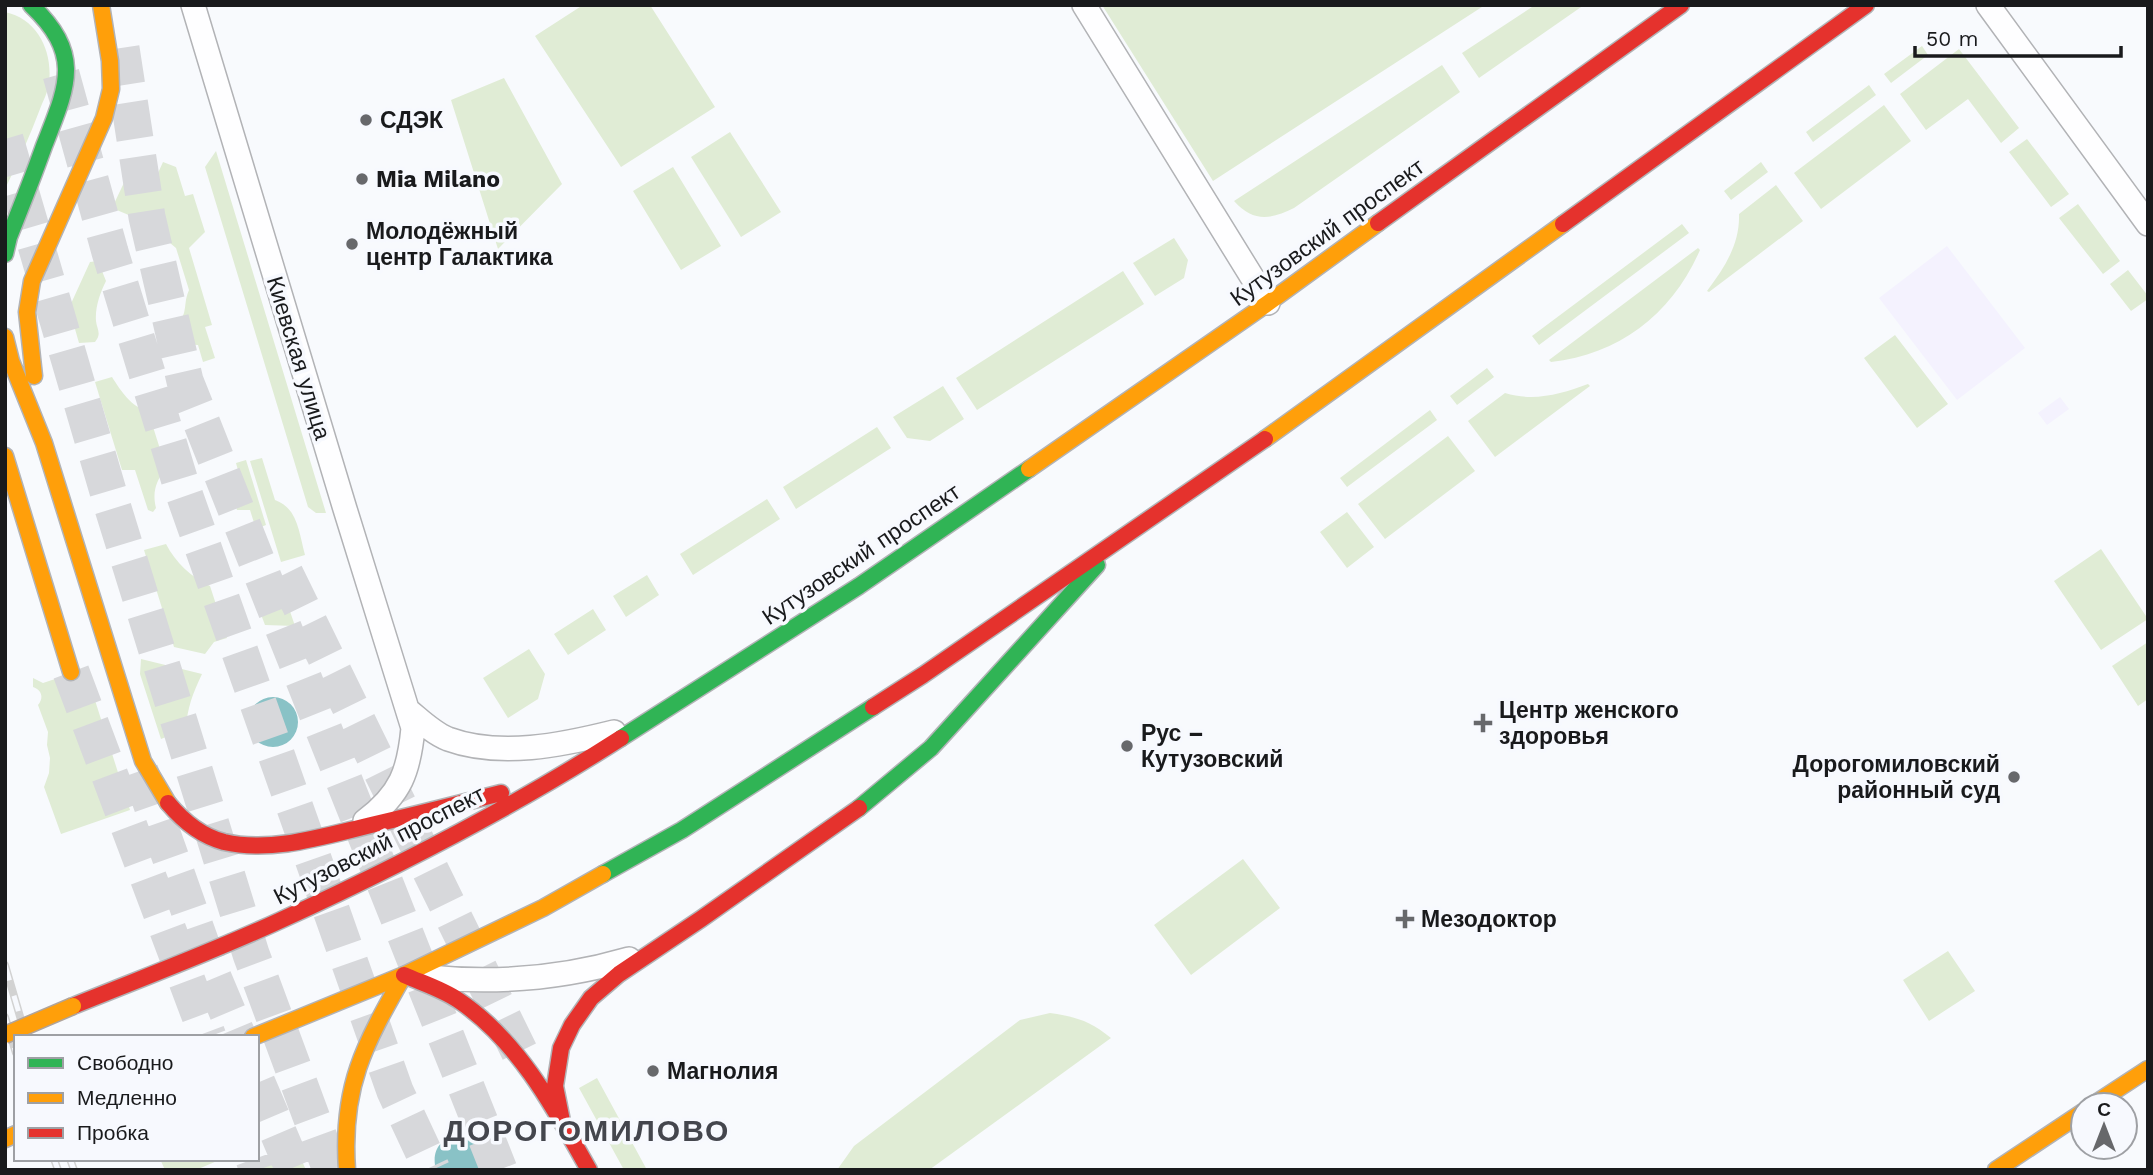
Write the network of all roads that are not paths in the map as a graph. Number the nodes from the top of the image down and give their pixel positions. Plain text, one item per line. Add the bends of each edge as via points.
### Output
1 (31, 5) edge
2 (101, 5) edge
3 (193, 5) edge
4 (1084, 5) edge
5 (1681, 5) edge
6 (1866, 5) edge
7 (1988, 5) edge
8 (2148, 224) edge
9 (5, 254) edge
10 (1268, 303) junction
11 (5, 337) edge
12 (44, 443) junction
13 (5, 456) edge
14 (1119, 541) junction
15 (71, 672) tunnel mouth
16 (409, 711) junction
17 (642, 725) junction
18 (557, 779) junction
19 (356, 828) junction
20 (652, 953) junction
21 (404, 975) junction
22 (5, 1035) edge
23 (258, 1035) edge
24 (2148, 1069) edge
25 (2114, 1091) edge
26 (562, 1121) junction
27 (2069, 1121) edge
28 (347, 1170) edge
29 (589, 1170) edge
30 (1996, 1170) edge

1 - 9 main road via 59,35 68,75
2 - 12 main road via 111,89 104,118 32,281 27,312
3 - 16 street, Киевская улица
4 - 10 street
5 - 10 main road, Кутузовский проспект
6 - 14 main road
7 - 8 street
10 - 17 main road, Кутузовский проспект via 859,586
11 - 12 main road
12 - 19 main road via 143,761 162,796 181,819 204,835 232,844 267,845
13 - 15 main road
14 - 20 main road via 931,748 875,796
14 - 21 main road via 923,675 682,830 543,908
16 - 17 street via 446,738 474,746 523,748
16 - 19 street, Киевская улица via 413,728 410,758 398,787 382,809
17 - 18 main road, Кутузовский проспект
18 - 19 main road
18 - 22 main road, Кутузовский проспект, bridge via 381,873 277,922
20 - 21 street via 538,978 469,981
20 - 26 main road via 591,998 572,1025 556,1072
21 - 23 main road
21 - 26 main road via 456,999 486,1021 506,1041
21 - 28 main road via 356,1071 346,1107
24 - 25 main road
26 - 29 main road
27 - 30 main road

